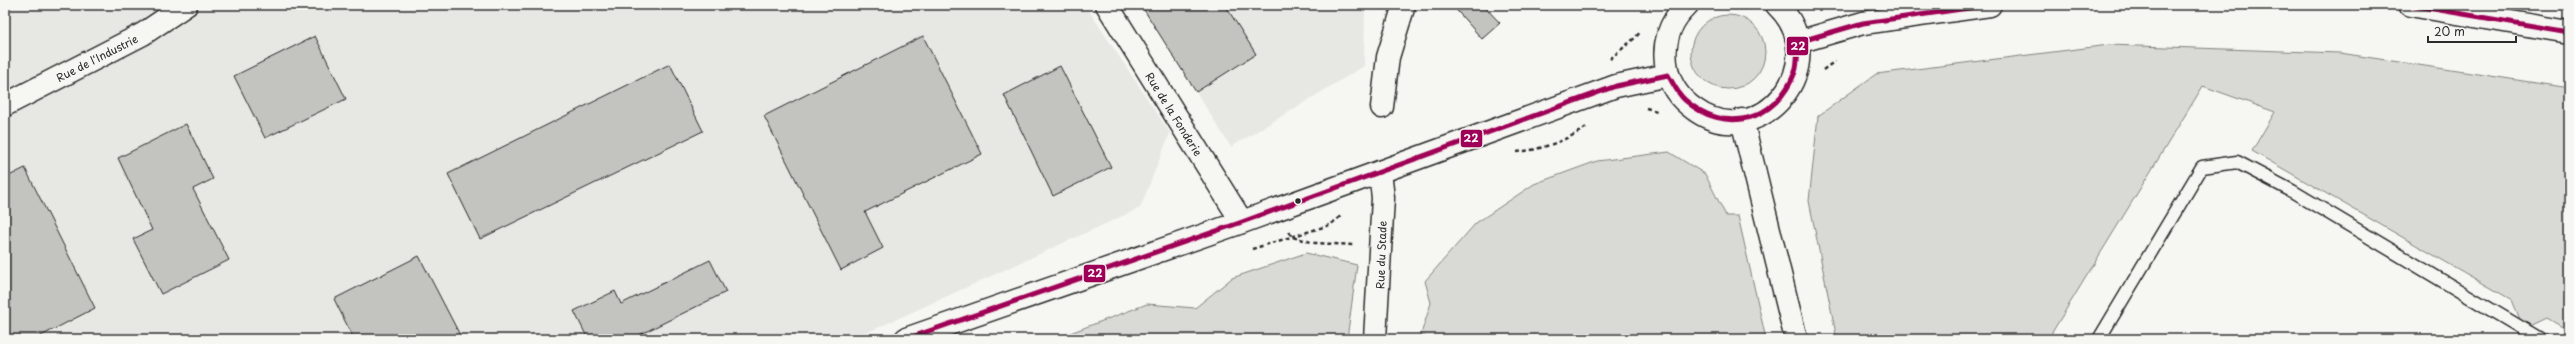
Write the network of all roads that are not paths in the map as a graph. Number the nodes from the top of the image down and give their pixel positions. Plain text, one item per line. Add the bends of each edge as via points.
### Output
1 (186, 5) edge
2 (1107, 5) edge
3 (1404, 5) edge
4 (1686, 5) edge
5 (1777, 5) edge
6 (1990, 5) edge
7 (2410, 5) edge
8 (2569, 32) edge
9 (1798, 42) junction
10 (1668, 75) junction
11 (5, 105) edge
12 (1382, 107) dead end
13 (1742, 120) junction
14 (1389, 169) junction
15 (1242, 222) junction
16 (906, 339) edge
17 (1375, 339) edge
18 (1796, 339) edge
19 (2099, 339) edge
20 (2540, 339) edge

1 - 11 street, Rue de l'Industrie via 143,34
2 - 15 street, Rue de la Fonderie
3 - 12 street via 1388,57
4 - 10 street via 1674,20 1668,36 1665,54
5 - 9 street via 1790,20
6 - 9 street via 1863,23
7 - 8 street
9 - 13 street via 1798,66 1784,97 1761,115
10 - 13 street via 1678,93 1698,112 1718,120
10 - 14 street via 1616,86
13 - 18 street
14 - 15 street
14 - 17 street, Rue du Stade via 1383,198
15 - 16 street
19 - 20 lane via 2202,167 2237,162 2292,191

